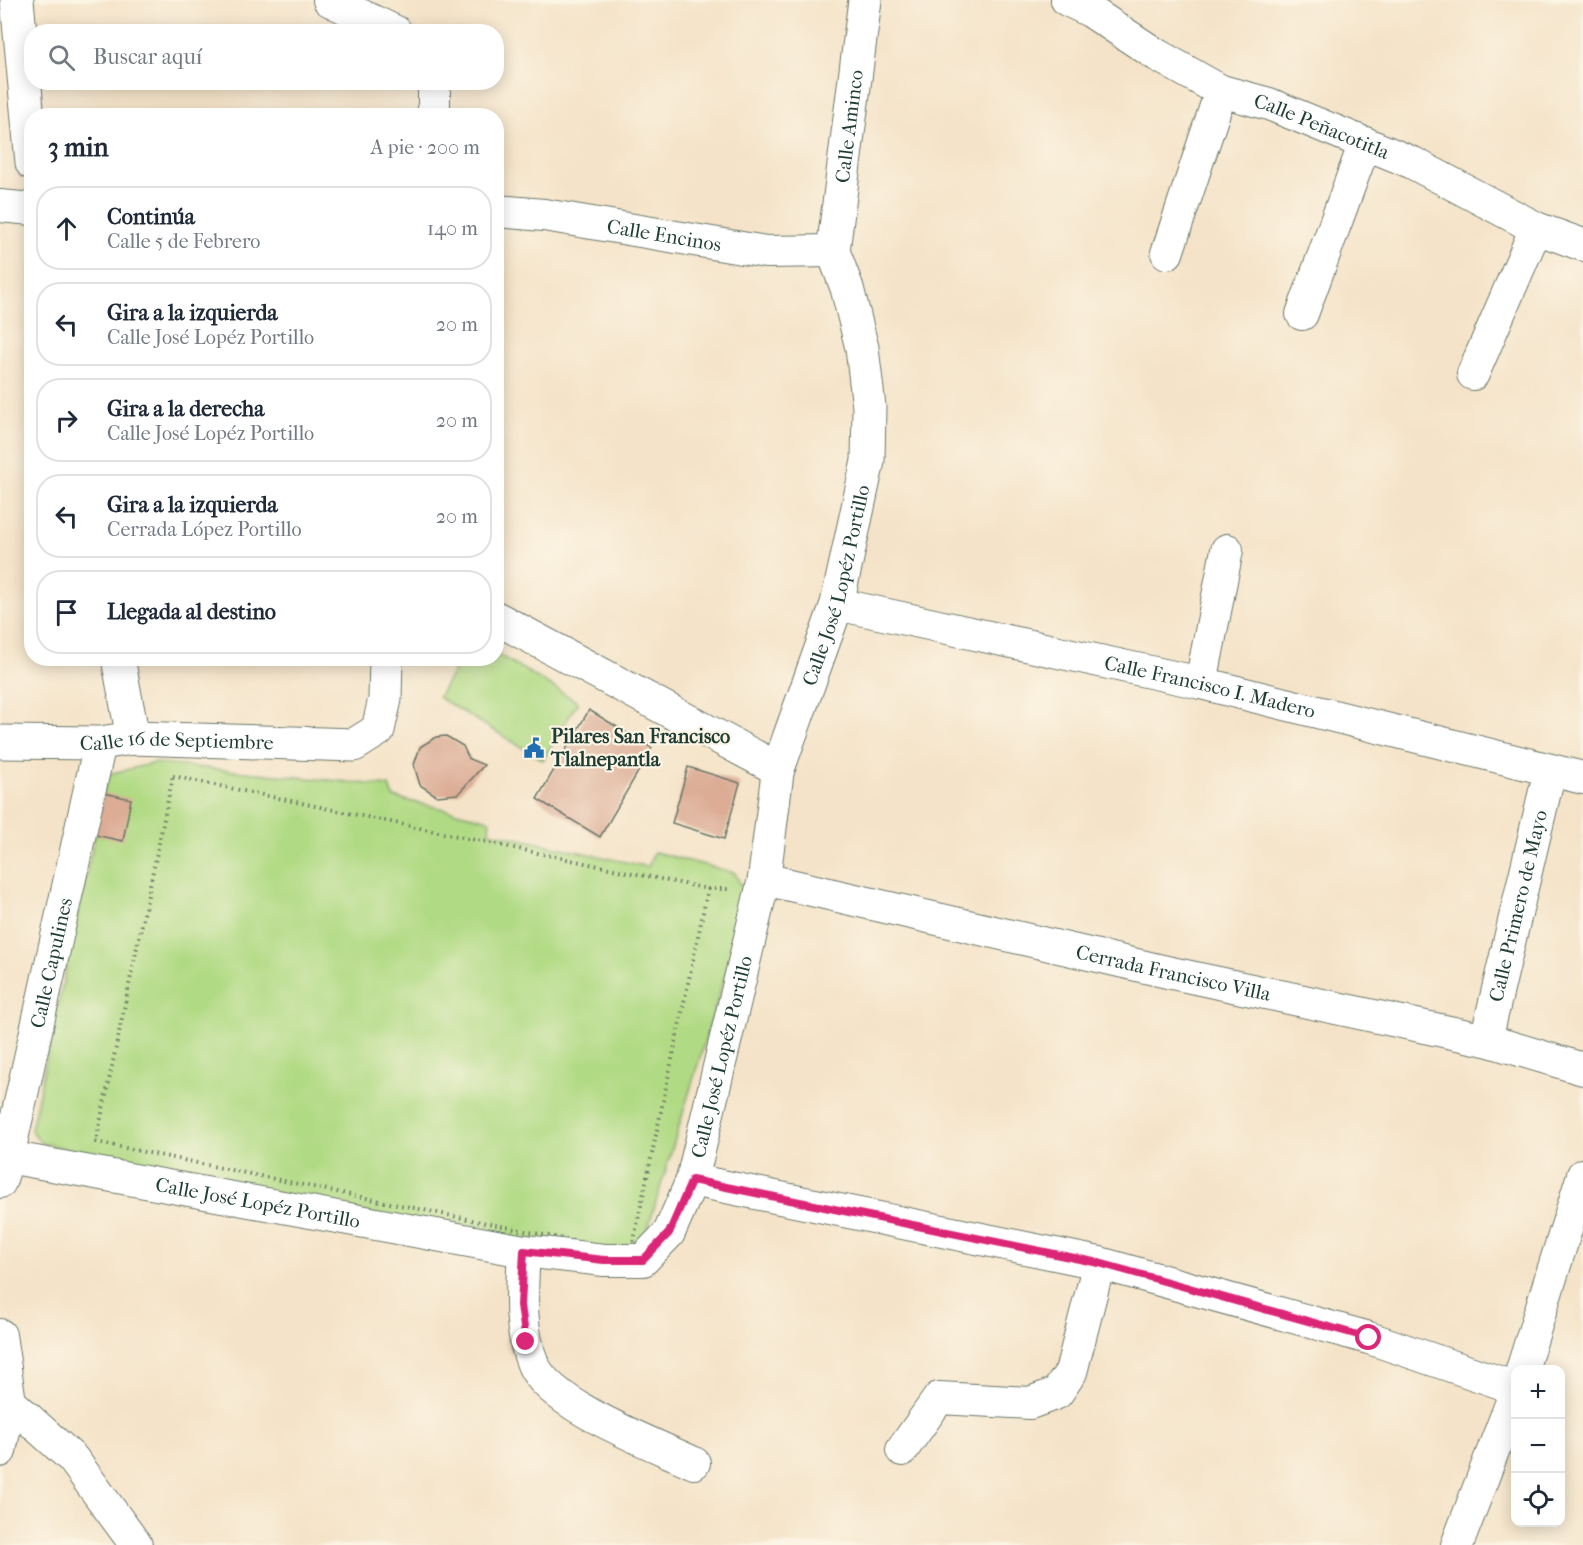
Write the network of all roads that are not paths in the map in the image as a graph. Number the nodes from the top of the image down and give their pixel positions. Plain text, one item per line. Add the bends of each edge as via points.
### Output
1 (17, 0) edge
2 (329, 0) edge
3 (865, 0) edge
4 (1067, 0) edge
5 (379, 24) edge
6 (24, 76) edge
7 (25, 90) edge
8 (434, 90) edge
9 (1221, 91) junction
10 (27, 108) edge
11 (434, 108) edge
12 (1365, 143) junction
13 (0, 206) edge
14 (24, 208) edge
15 (504, 212) edge
16 (1536, 228) junction
17 (1583, 245) edge
18 (833, 251) junction
19 (1167, 253) dead end
20 (1302, 314) dead end
21 (1473, 374) dead end
22 (1227, 550) dead end
23 (837, 603) junction
24 (504, 622) edge
25 (120, 666) edge
26 (386, 666) edge
27 (1201, 683) junction
28 (133, 738) junction
29 (0, 742) edge
30 (100, 742) junction
31 (778, 769) junction
32 (1550, 770) junction
33 (1583, 778) edge
34 (764, 879) junction
35 (1486, 1040) junction
36 (1583, 1070) edge
37 (4, 1169) edge
38 (1583, 1175) edge
39 (692, 1180) junction
40 (524, 1251) junction
41 (1099, 1263) junction
42 (0, 1335) edge
43 (1524, 1365) edge
44 (1511, 1389) edge
45 (1511, 1401) edge
46 (10, 1402) junction
47 (902, 1450) dead end
48 (0, 1451) edge
49 (694, 1463) dead end
50 (136, 1545) edge
51 (1456, 1545) edge

1 - 6 street
2 - 5 street
3 - 18 street, Calle Aminco
4 - 9 street, Calle Peñacotitla
7 - 10 street
8 - 11 street
9 - 12 street, Calle Peñacotitla via 1269,104
9 - 19 street
12 - 16 street, Calle Peñacotitla via 1413,163
12 - 20 street
13 - 14 street
15 - 18 street, Calle Encinos via 766,252
16 - 17 street, Calle Peñacotitla
16 - 21 street
18 - 23 street, Calle José Lopéz Portillo via 862,348 869,407 868,461
22 - 27 street
23 - 27 street, Calle Francisco I. Madero
23 - 31 street, Calle José Lopéz Portillo
24 - 31 street
25 - 28 street
26 - 28 street, Calle 16 de Septiembre via 386,699 378,729 354,745
27 - 32 street, Calle Francisco I. Madero
28 - 30 street, Calle 16 de Septiembre
29 - 30 street, Calle 16 de Septiembre
30 - 37 street, Calle Capulines
31 - 34 street, Calle José Lopéz Portillo
32 - 33 street, Calle Francisco I. Madero
32 - 35 street, Calle Primero de Mayo
34 - 35 street, Cerrada Francisco Villa via 1167,972
34 - 39 street, Calle José Lopéz Portillo
35 - 36 street, Cerrada Francisco Villa
37 - 40 street, Calle José Lopéz Portillo
38 - 43 street
39 - 40 street, Calle José Lopéz Portillo via 669,1233 643,1260
39 - 41 street
40 - 49 street via 521,1305 534,1366 579,1409
41 - 44 street via 1369,1338
41 - 47 street via 1071,1372 1057,1393 1030,1403 939,1398
42 - 46 street
45 - 51 street
46 - 48 street
46 - 50 street via 73,1459

